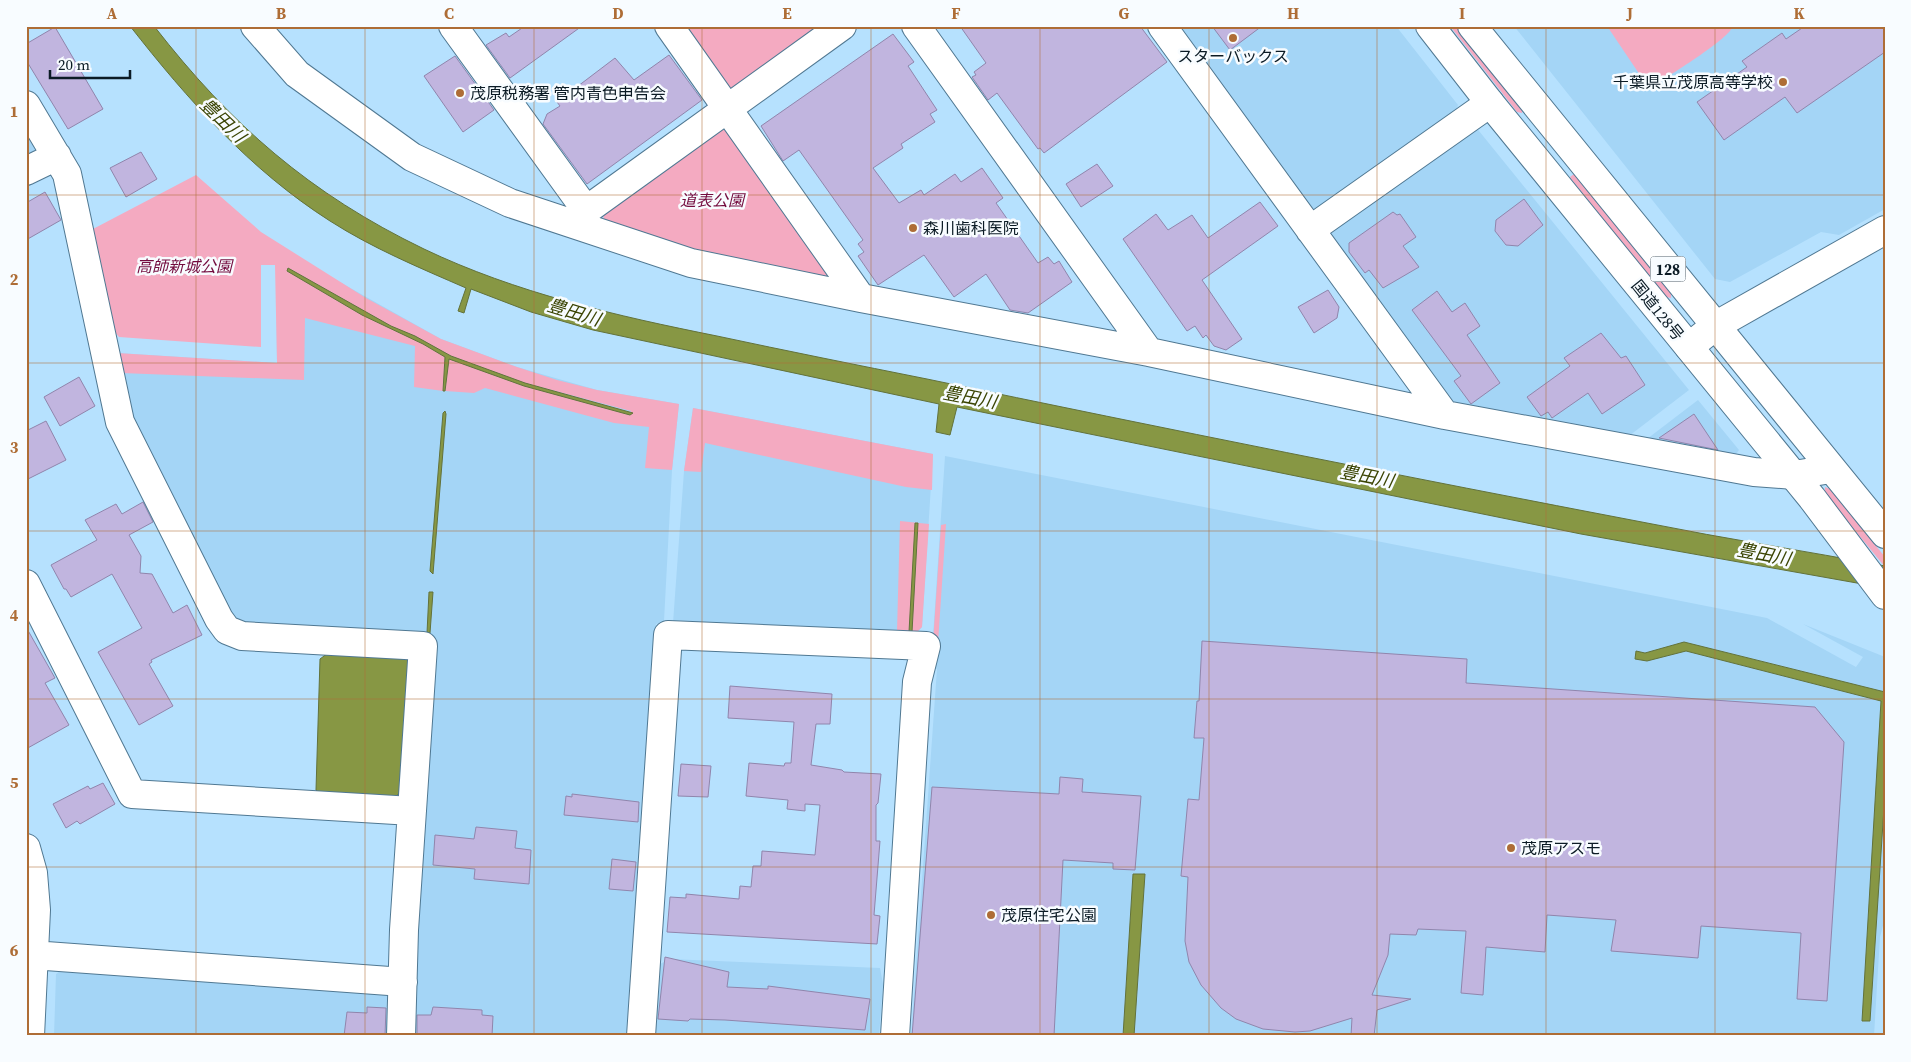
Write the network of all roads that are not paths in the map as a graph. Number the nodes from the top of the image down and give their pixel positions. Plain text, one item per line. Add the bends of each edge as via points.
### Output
1 (255, 26) edge
2 (453, 26) edge
3 (669, 26) edge
4 (842, 26) edge
5 (916, 26) edge
6 (1162, 26) edge
7 (1430, 26) edge
8 (1472, 26) edge
9 (1490, 104) junction
10 (26, 106) edge
11 (729, 108) junction
12 (57, 156) junction
13 (26, 171) edge
14 (578, 216) junction
15 (1310, 230) junction
16 (1885, 230) edge
17 (861, 298) junction
18 (1715, 326) junction
19 (1688, 347) junction
20 (1149, 352) junction
21 (1444, 414) junction
22 (1831, 469) junction
23 (1794, 475) junction
24 (1885, 534) edge
25 (26, 584) edge
26 (1885, 594) edge
27 (412, 811) junction
28 (26, 848) edge
29 (32, 955) junction
30 (403, 982) junction
31 (30, 1036) edge
32 (400, 1036) edge
33 (641, 1036) edge
34 (895, 1036) edge

1 - 14 main road via 297,74 412,157 510,203
2 - 14 main road
3 - 11 main road
4 - 11 main road
5 - 20 main road
6 - 15 main road
7 - 9 main road, 国道128号 / 128
8 - 18 main road, 128
9 - 15 main road
9 - 19 main road, 国道128号 / 128
10 - 12 main road
11 - 14 main road
11 - 17 main road
12 - 13 main road
12 - 27 main road via 67,174 120,422 227,630 242,636 423,646
14 - 17 main road via 691,262
15 - 21 main road
16 - 18 main road
17 - 20 main road
18 - 19 main road
18 - 22 main road, 128
19 - 23 main road, 国道128号 / 128
20 - 21 main road
21 - 23 main road via 1754,472
22 - 23 main road
22 - 24 main road, 128
23 - 26 main road, 国道128号 / 128
25 - 27 main road via 132,794
27 - 30 main road
28 - 29 main road via 33,873 36,910
29 - 30 main road
29 - 31 main road
30 - 32 main road
33 - 34 main road via 668,635 926,646 917,682

